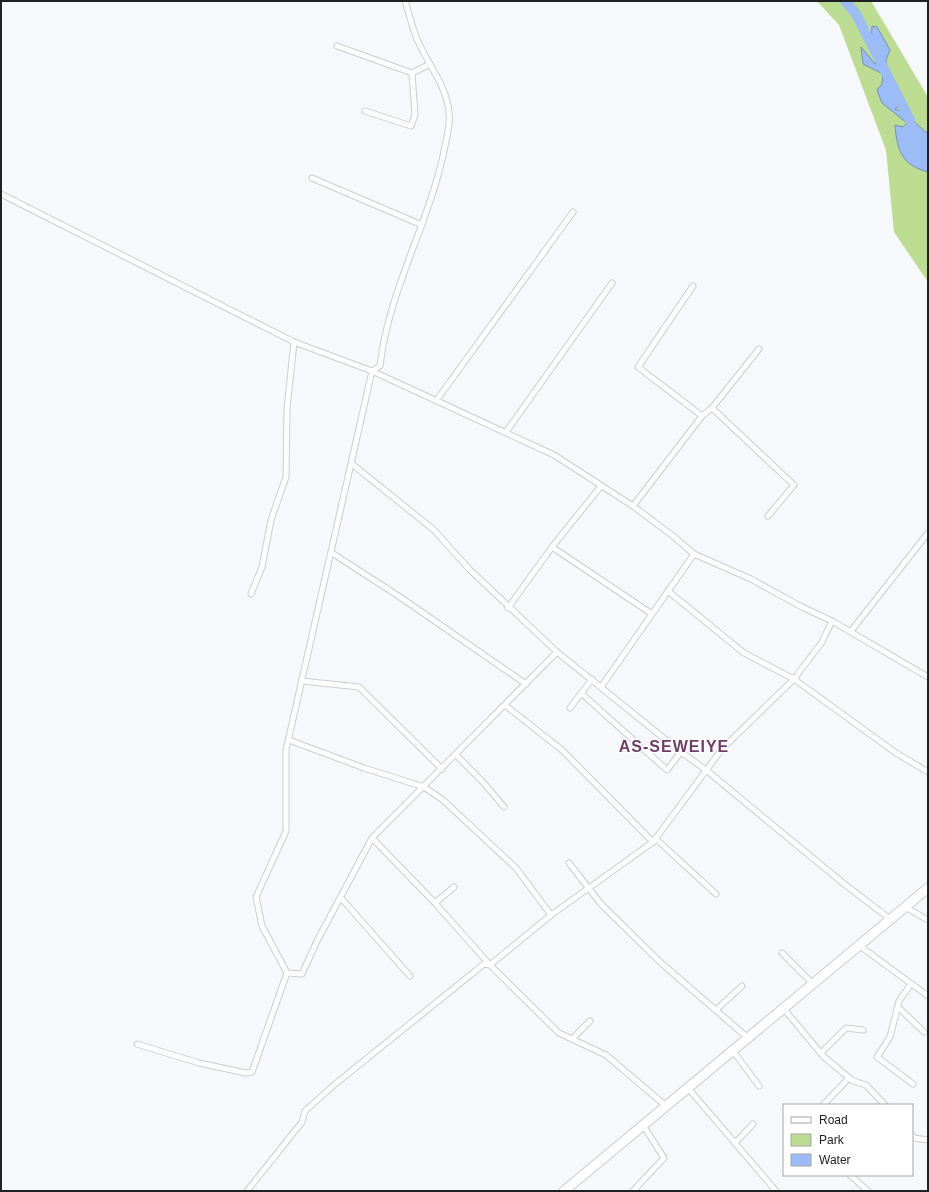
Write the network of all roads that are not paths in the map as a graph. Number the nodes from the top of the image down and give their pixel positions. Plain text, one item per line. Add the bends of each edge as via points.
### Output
1 (406, 1) edge
2 (337, 46) dead end
3 (430, 64) junction
4 (412, 73) junction
5 (365, 111) dead end
6 (312, 178) dead end
7 (1, 194) edge
8 (573, 212) dead end
9 (422, 225) junction
10 (612, 283) dead end
11 (693, 286) dead end
12 (294, 342) junction
13 (759, 348) dead end
14 (372, 371) junction
15 (436, 401) junction
16 (712, 408) junction
17 (702, 416) junction
18 (506, 432) junction
19 (352, 464) junction
20 (601, 486) junction
21 (633, 506) junction
22 (768, 516) dead end
23 (928, 533) edge
24 (552, 546) junction
25 (332, 553) junction
26 (694, 554) junction
27 (668, 591) junction
28 (251, 594) dead end
29 (508, 608) junction
30 (652, 614) junction
31 (832, 621) junction
32 (851, 631) junction
33 (557, 652) junction
34 (928, 676) edge
35 (592, 679) junction
36 (794, 679) junction
37 (302, 681) junction
38 (526, 684) junction
39 (601, 687) junction
40 (581, 693) junction
41 (504, 705) junction
42 (570, 708) dead end
43 (289, 740) junction
44 (681, 752) junction
45 (456, 754) junction
46 (442, 769) junction
47 (706, 770) junction
48 (928, 772) edge
49 (424, 786) junction
50 (504, 807) dead end
51 (372, 838) junction
52 (655, 840) junction
53 (569, 864) dead end
54 (454, 887) dead end
55 (589, 888) junction
56 (928, 888) edge
57 (716, 894) dead end
58 (341, 898) junction
59 (435, 903) junction
60 (905, 907) junction
61 (551, 915) junction
62 (890, 919) junction
63 (928, 920) edge
64 (860, 946) junction
65 (782, 953) dead end
66 (490, 966) junction
67 (287, 973) junction
68 (410, 976) dead end
69 (813, 984) junction
70 (911, 984) junction
71 (742, 986) dead end
72 (928, 996) edge
73 (898, 1007) junction
74 (784, 1009) junction
75 (716, 1010) junction
76 (590, 1021) dead end
77 (863, 1030) dead end
78 (924, 1032) dead end
79 (748, 1038) junction
80 (572, 1039) junction
81 (137, 1044) dead end
82 (733, 1051) junction
83 (821, 1053) junction
84 (849, 1078) junction
85 (912, 1084) dead end
86 (759, 1086) dead end
87 (688, 1088) junction
88 (824, 1104) edge
89 (884, 1104) edge
90 (666, 1106) junction
91 (753, 1124) dead end
92 (643, 1125) junction
93 (913, 1136) edge
94 (928, 1140) edge
95 (735, 1143) junction
96 (851, 1176) edge
97 (247, 1191) edge
98 (564, 1191) edge
99 (633, 1191) edge
100 (776, 1191) edge
101 (868, 1191) edge

1 - 3 street via 417,39
2 - 4 street
3 - 4 street
3 - 9 street via 441,84 448,105 449,126 439,174
4 - 5 street via 415,115 411,126
6 - 9 street
7 - 12 street
8 - 15 street
9 - 14 street via 393,307 380,366
10 - 18 street
11 - 17 street via 638,367
12 - 14 street
12 - 28 street via 287,408 286,477 271,520 262,567
13 - 16 street
14 - 15 street
14 - 19 street
15 - 18 street
16 - 17 street
16 - 22 street via 794,485
17 - 21 street
18 - 20 street via 554,455
19 - 25 street
19 - 29 street via 434,530
20 - 21 street
20 - 24 street
21 - 26 street
23 - 32 street
24 - 29 street
24 - 30 street
25 - 37 street
25 - 38 street
26 - 27 street
26 - 31 street via 751,579
27 - 30 street
27 - 36 street via 744,653
29 - 33 street
30 - 39 street
31 - 32 street
31 - 36 street via 822,642
32 - 34 street
33 - 35 street
33 - 38 street
35 - 39 street
35 - 40 street
36 - 47 street via 722,749
36 - 48 street via 896,753
37 - 43 street
37 - 46 street via 359,687
38 - 41 street
39 - 44 street
40 - 42 street
40 - 44 street via 667,770
41 - 45 street
41 - 52 street via 562,750
43 - 49 street via 364,768
43 - 67 street via 286,750 286,831 256,897 262,926
44 - 47 street
45 - 46 street
45 - 50 street
46 - 49 street
47 - 52 street
47 - 62 street
49 - 51 street
49 - 61 street via 443,800 516,868
51 - 58 street
51 - 59 street
52 - 55 street
52 - 57 street
53 - 55 street
54 - 59 street
55 - 61 street
55 - 75 street via 601,904 660,962
56 - 60 highway
58 - 67 street via 302,974
58 - 68 street
59 - 66 street
60 - 62 highway
60 - 63 street
61 - 66 street
62 - 64 highway
64 - 69 highway
64 - 70 street
65 - 69 street
66 - 80 street via 559,1033
66 - 97 street via 484,964 305,1111 302,1122
67 - 81 street via 252,1072 246,1074 199,1063
69 - 74 highway
70 - 72 street
70 - 73 street via 899,1001
71 - 75 street
73 - 78 street
73 - 85 street via 890,1036 877,1057
74 - 79 highway
74 - 83 street
75 - 79 street
76 - 80 street
77 - 83 street via 846,1028
79 - 82 highway
80 - 90 street via 606,1055
82 - 86 street
82 - 87 highway
83 - 84 street
84 - 88 street
84 - 89 street via 866,1085
87 - 90 highway
87 - 95 street
90 - 92 highway
91 - 95 street
92 - 98 highway
92 - 99 street via 664,1158
93 - 94 street
95 - 100 street
96 - 101 street

